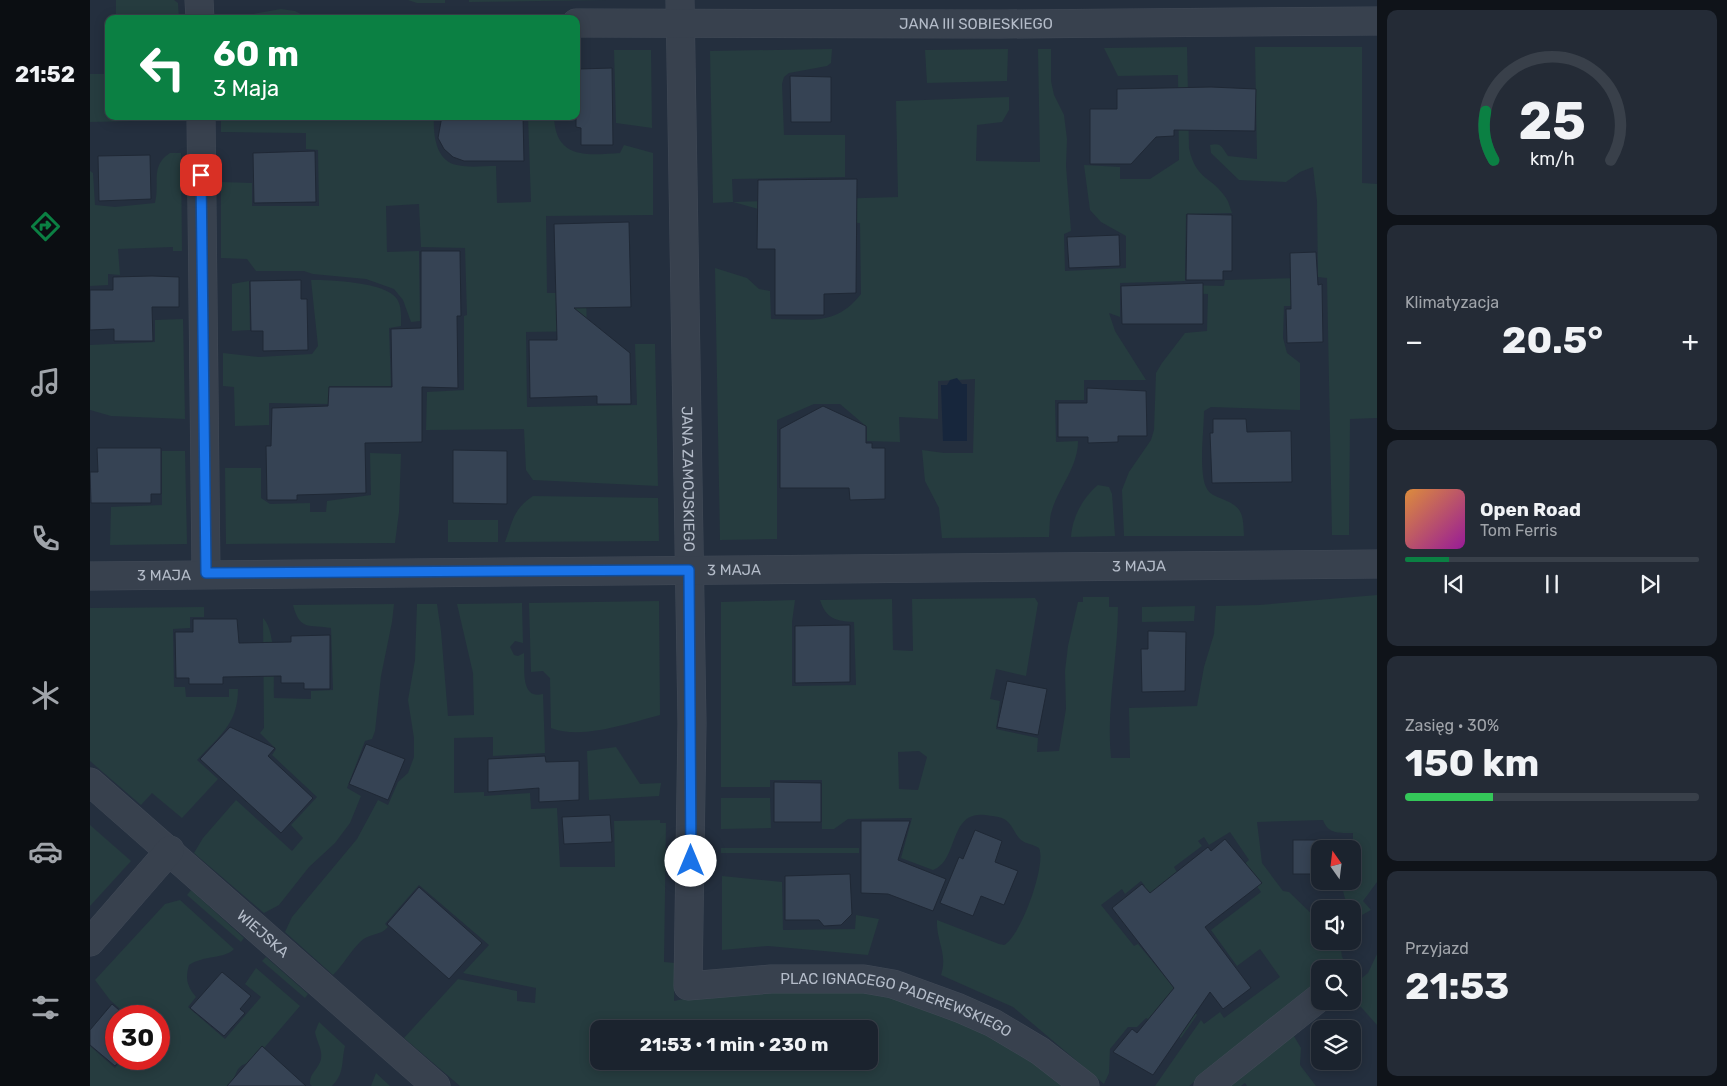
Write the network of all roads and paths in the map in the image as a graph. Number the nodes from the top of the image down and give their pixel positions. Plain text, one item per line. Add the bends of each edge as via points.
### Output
1 (199, 0) edge
2 (680, 11) edge
3 (200, 15) edge
4 (1377, 21) edge
5 (580, 23) edge
6 (201, 120) edge
7 (1377, 564) edge
8 (689, 570) junction
9 (206, 573) junction
10 (90, 576) edge
11 (90, 782) edge
12 (170, 850) junction
13 (90, 942) edge
14 (688, 986) joint
15 (1311, 1004) edge
16 (436, 1086) edge
17 (1085, 1086) edge
18 (1208, 1086) edge

1 - 3 street
2 - 4 street, JANA III SOBIESKIEGO via 972,24
2 - 5 street, JANA III SOBIESKIEGO
2 - 8 street, JANA ZAMOJSKIEGO
6 - 9 street
7 - 8 street, 3 MAJA
8 - 9 street, 3 MAJA
8 - 14 street, JANA ZAMOJSKIEGO via 692,723
9 - 10 street, 3 MAJA
11 - 12 street, WIEJSKA
12 - 13 street
12 - 16 street, WIEJSKA
14 - 17 street, PLAC IGNACEGO PADEREWSKIEGO via 771,978 864,979 893,984 994,1023 1040,1051
15 - 18 street

